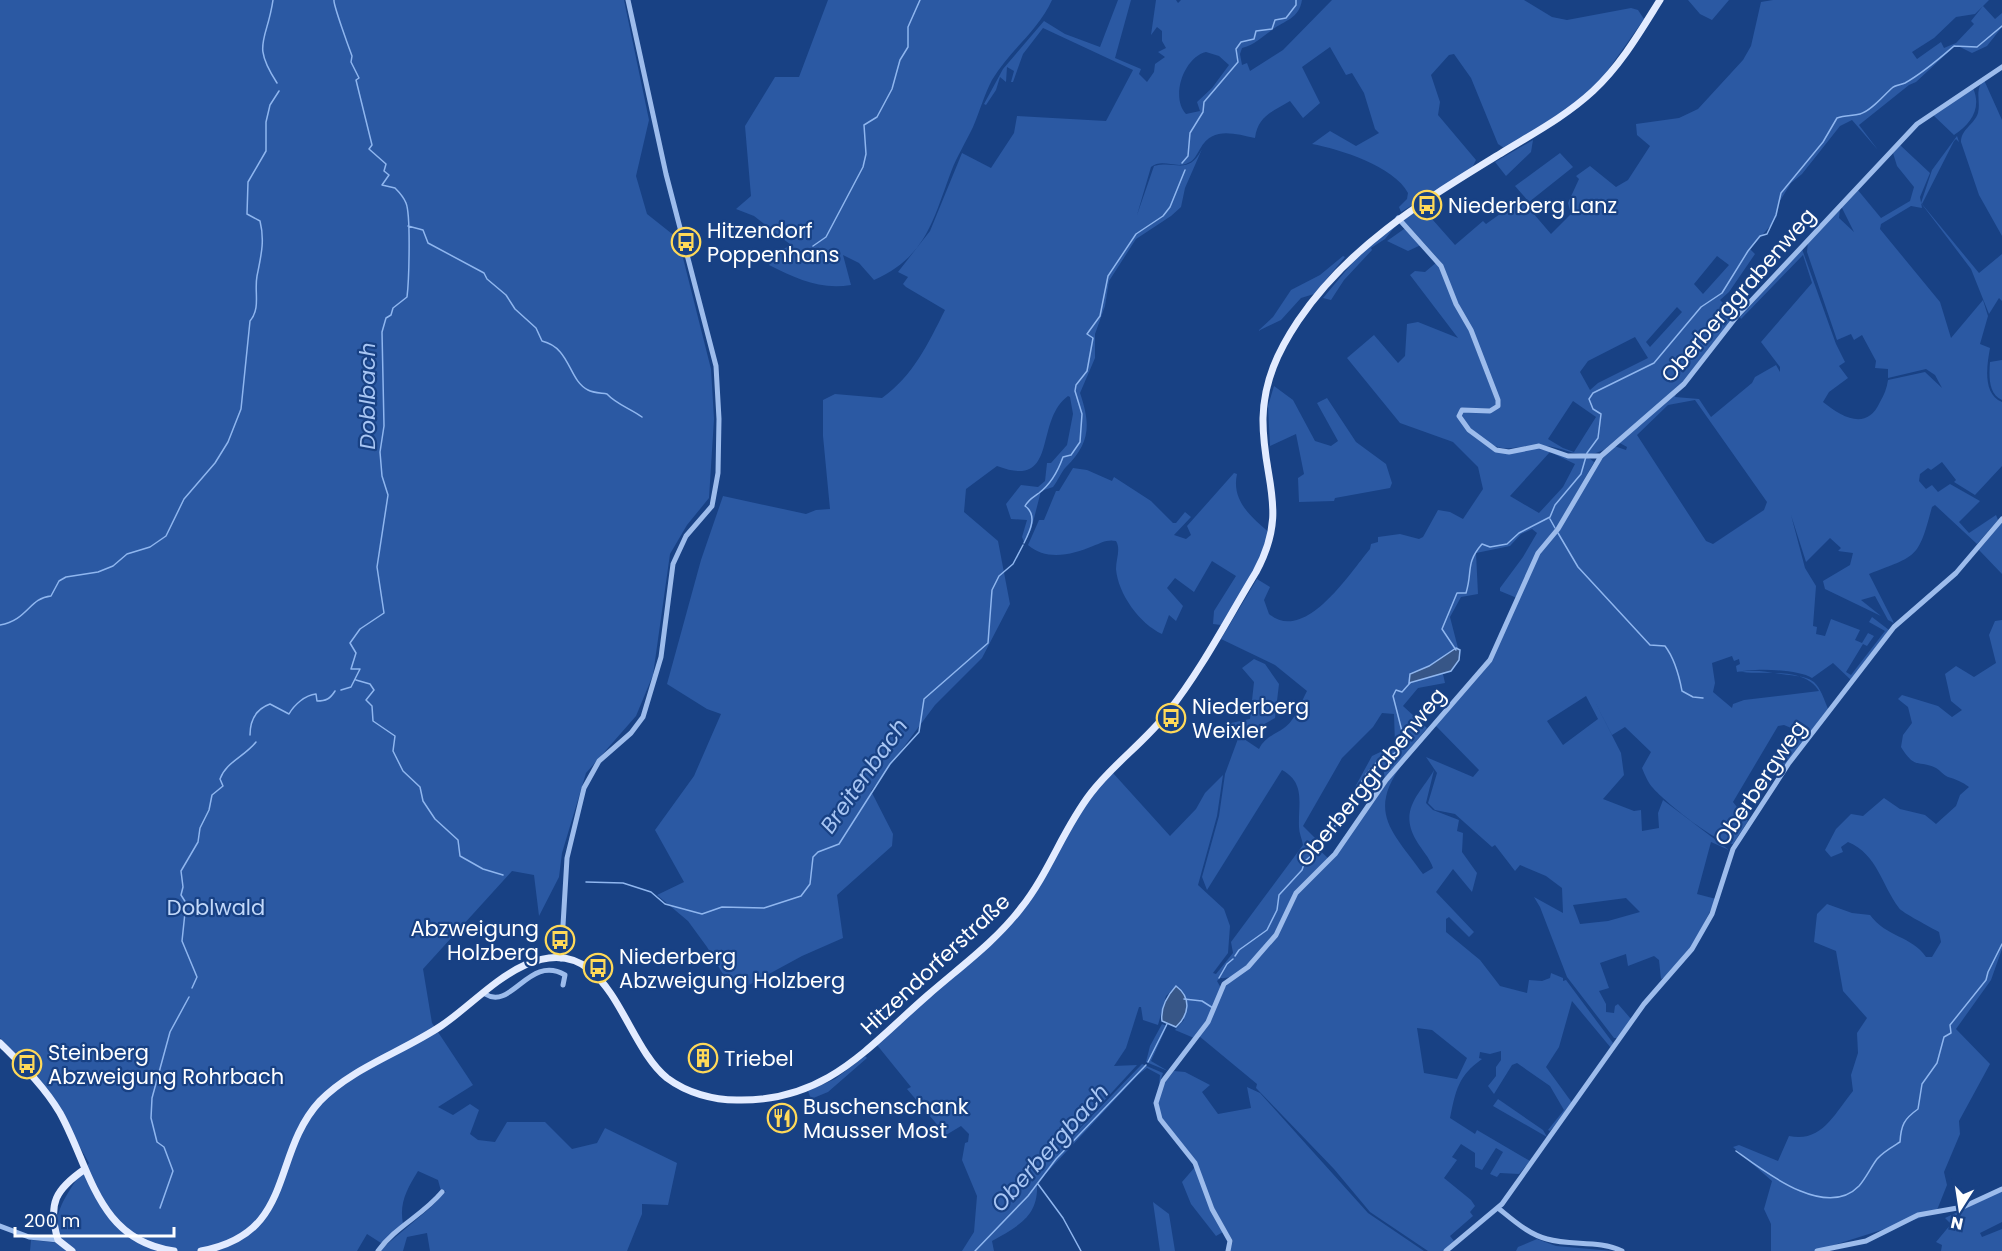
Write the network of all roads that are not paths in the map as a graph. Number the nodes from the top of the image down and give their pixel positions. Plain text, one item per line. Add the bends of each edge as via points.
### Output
1 (628, 0) edge
2 (1660, 0) edge
3 (2002, 66) edge
4 (1398, 218) junction
5 (1601, 456) junction
6 (2002, 519) edge
7 (561, 959) junction
8 (563, 985) dead end
9 (485, 994) junction
10 (0, 1043) edge
11 (85, 1168) junction
12 (2002, 1189) edge
13 (442, 1192) dead end
14 (1498, 1208) junction
15 (0, 1226) edge
16 (58, 1240) junction
17 (72, 1251) edge
18 (174, 1251) edge
19 (201, 1251) edge
20 (378, 1251) edge
21 (1228, 1251) edge
22 (1446, 1251) edge
23 (1622, 1251) edge
24 (1817, 1251) edge

1 - 7 street via 666,174 716,366 718,473 712,506 686,536 673,564 662,657 643,717 594,767 584,788 567,858
2 - 4 main road, Hitzendorferstraße via 1616,66 1574,107
3 - 5 street, Oberberggrabenweg via 1917,124 1737,316 1684,384
4 - 5 street via 1441,266 1498,400 1498,406 1492,410 1462,410 1462,422 1496,450 1509,452 1539,446 1568,456
4 - 7 main road, Hitzendorferstraße via 1358,250 1322,290 1274,364 1265,392 1263,416 1274,497 1272,535 1256,572 1189,680 1159,723 1087,798 1012,920 861,1056 818,1085 782,1096 731,1100 695,1093 667,1078 649,1060 602,979 583,965
5 - 21 street, Oberberggrabenweg via 1558,529 1538,554 1490,660 1386,780 1335,854 1296,893 1276,935 1248,967 1224,984 1206,1025 1159,1088 1159,1116 1197,1166 1210,1205 1230,1241
6 - 14 street, Oberbergweg via 1956,573 1894,627 1789,764 1731,853 1715,906 1701,935 1644,1004
7 - 9 main road, Hitzendorferstraße via 523,966
8 - 9 street via 565,975 545,970 501,998
9 - 19 main road, Hitzendorferstraße via 438,1028 328,1094 305,1121 276,1197 263,1216 237,1239
10 - 11 main road via 44,1088
11 - 16 main road via 58,1192 53,1213
11 - 18 main road via 98,1197 120,1226 141,1241
12 - 24 street via 1963,1207 1918,1215 1866,1241
13 - 20 street
14 - 22 street, Oberbergweg
14 - 23 street via 1547,1239
15 - 16 street via 29,1237
16 - 17 main road

